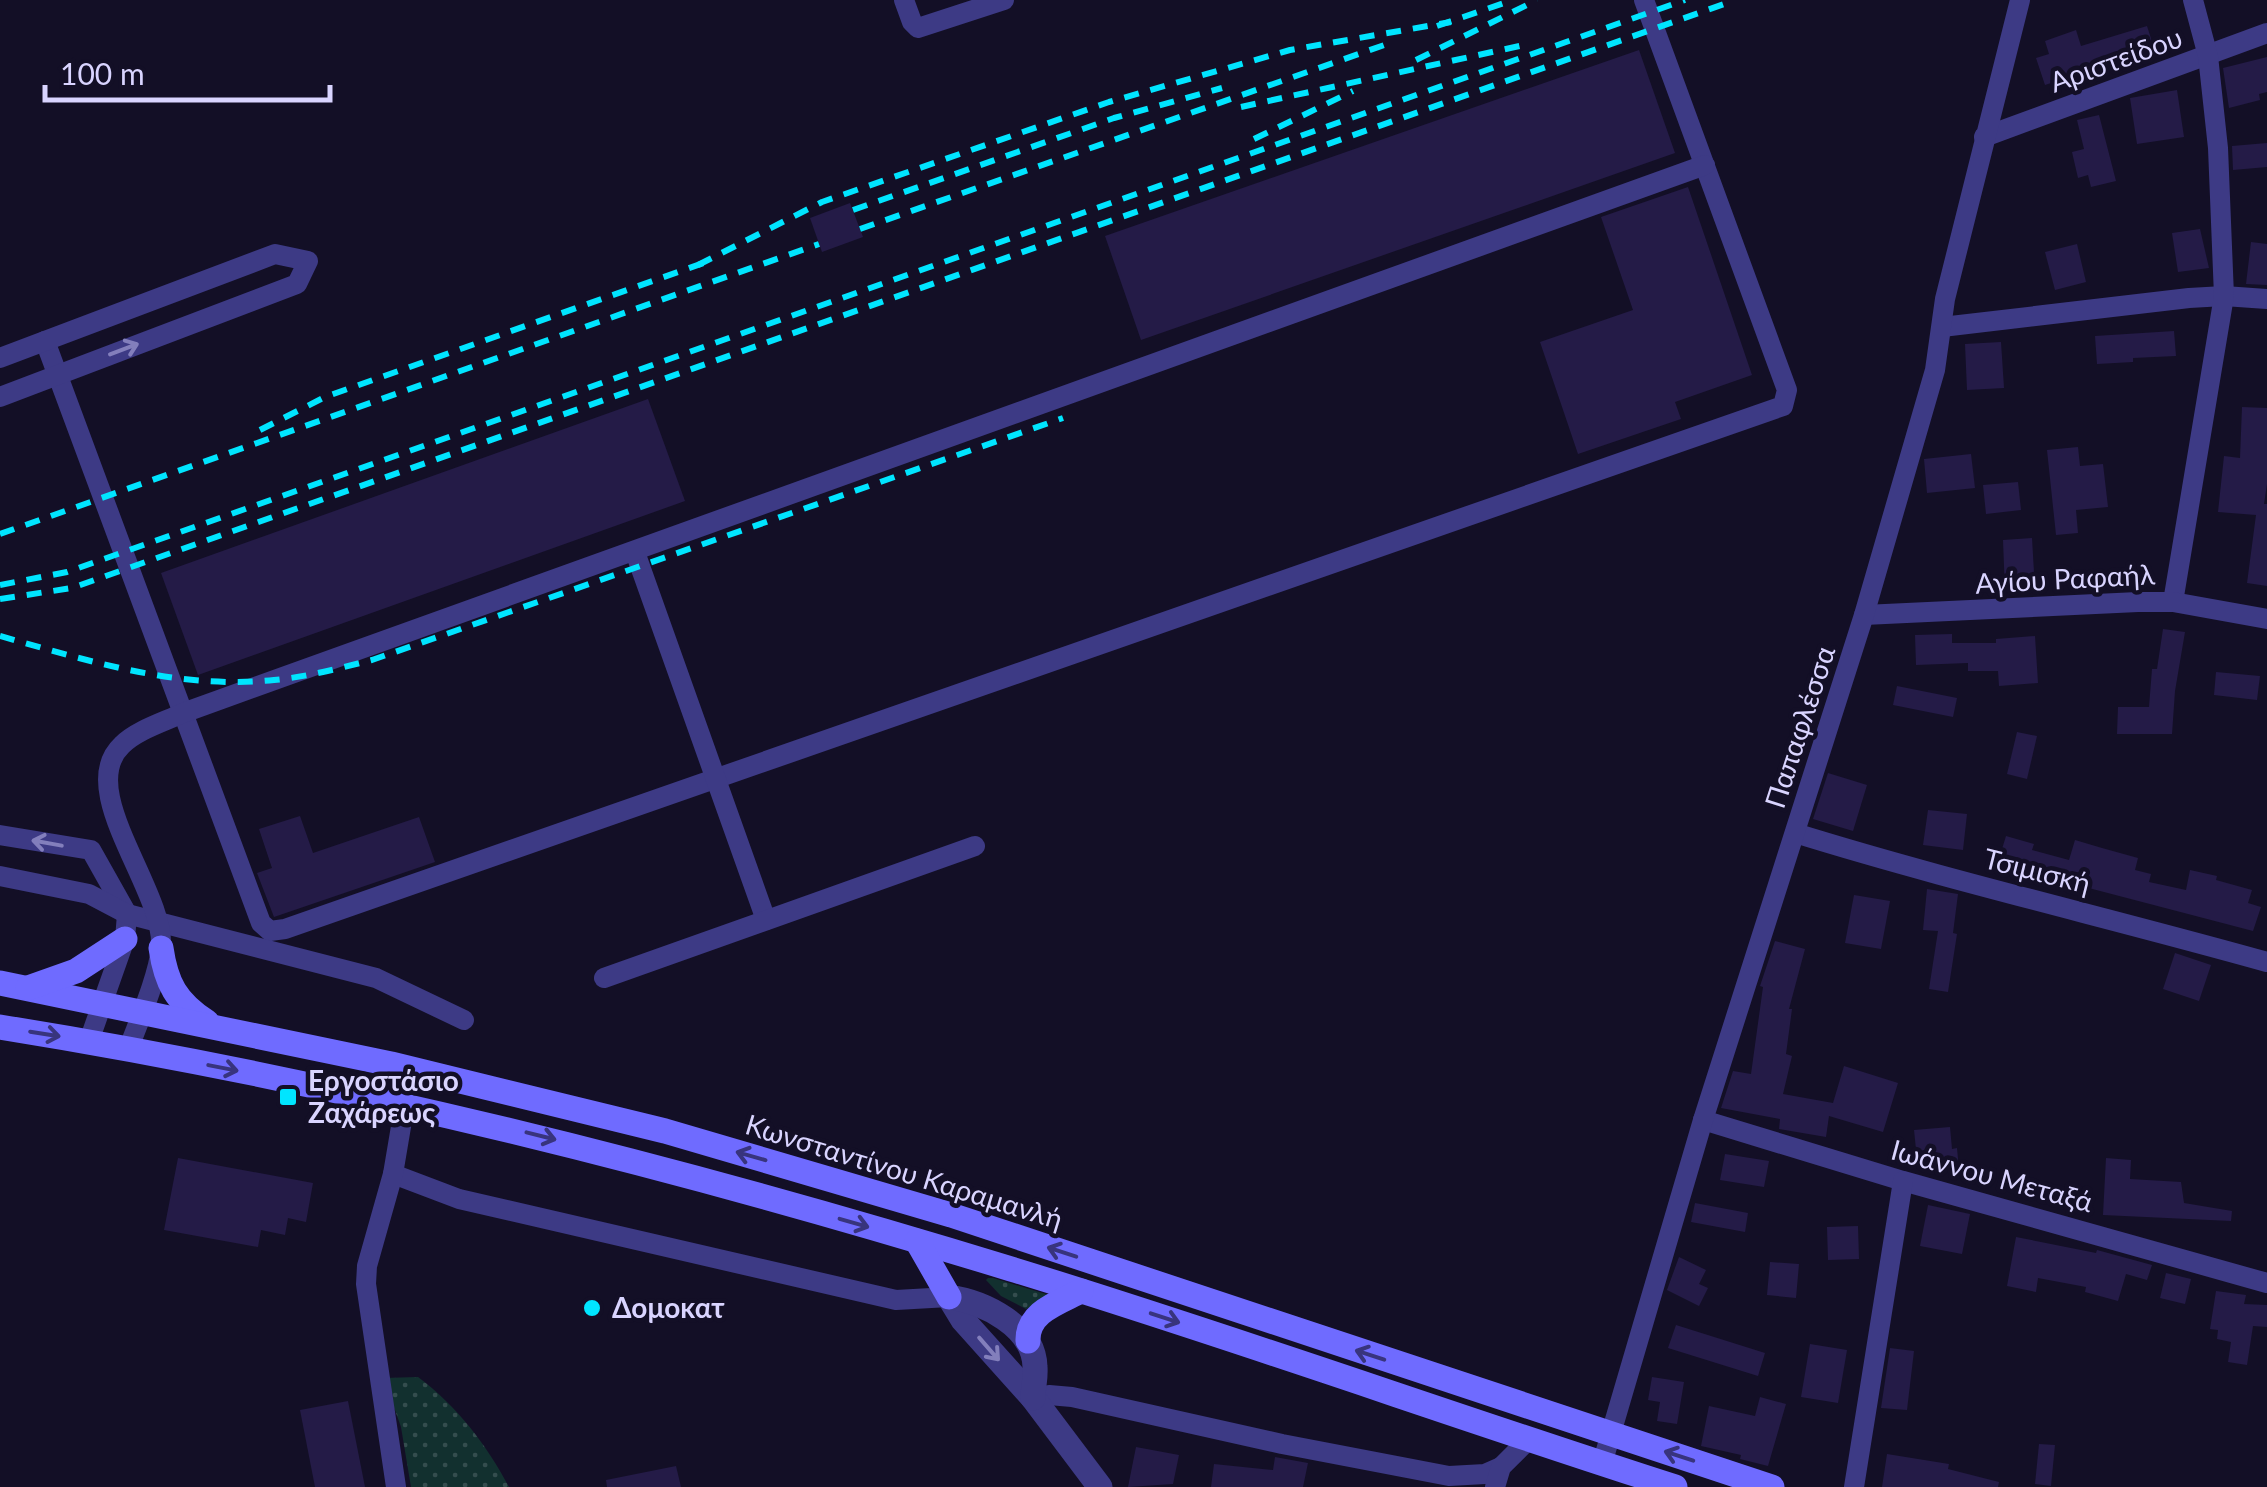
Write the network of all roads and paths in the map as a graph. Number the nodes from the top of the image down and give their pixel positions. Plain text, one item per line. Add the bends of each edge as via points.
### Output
1 (904, 0) edge
2 (1004, 0) edge
3 (1644, 0) edge
4 (2020, 0) edge
5 (2193, 0) edge
6 (2267, 33) edge
7 (2208, 56) junction
8 (1984, 137) junction
9 (1705, 165) junction
10 (2224, 296) junction
11 (2267, 299) edge
12 (1942, 326) junction
13 (46, 341) junction
14 (0, 358) edge
15 (59, 374) junction
16 (0, 397) edge
17 (635, 552) junction
18 (2174, 602) junction
19 (1864, 615) junction
20 (2267, 619) edge
21 (183, 713) junction
22 (718, 778) junction
23 (1795, 833) junction
24 (0, 835) edge
25 (975, 846) dead end
26 (0, 876) edge
27 (158, 920) junction
28 (766, 920) junction
29 (126, 926) junction
30 (161, 948) junction
31 (2267, 962) edge
32 (604, 978) dead end
33 (0, 982) edge
34 (28, 988) junction
35 (102, 1006) junction
36 (141, 1013) junction
37 (464, 1020) dead end
38 (0, 1027) edge
39 (216, 1027) junction
40 (89, 1041) junction
41 (128, 1050) junction
42 (405, 1103) junction
43 (1703, 1120) junction
44 (393, 1174) junction
45 (1903, 1181) junction
46 (916, 1241) junction
47 (2267, 1283) edge
48 (1081, 1291) junction
49 (949, 1298) junction
50 (1028, 1341) junction
51 (1032, 1398) junction
52 (1611, 1434) junction
53 (1529, 1439) junction
54 (1602, 1464) junction
55 (1498, 1477) edge
56 (396, 1487) edge
57 (1100, 1487) edge
58 (1676, 1487) edge
59 (1772, 1487) edge
60 (1854, 1487) edge

1 - 2 street via 918,28
3 - 9 street
4 - 8 street, Παπαφλέσσα
5 - 7 street
6 - 7 street, Αριστείδου
7 - 8 street, Αριστείδου
7 - 10 street
8 - 12 street, Παπαφλέσσα
9 - 17 street
9 - 22 street via 1787,390 1783,406
10 - 11 street
10 - 12 street
10 - 18 street
12 - 19 street, Παπαφλέσσα
13 - 14 street
13 - 15 street
15 -> 13 street via 297,284 308,260 275,254
15 - 16 street
15 - 21 street
17 - 21 street
17 - 22 street
18 - 19 street, Αγίου Ραφαήλ
18 - 20 street, Αγίου Ραφαήλ
19 - 23 street, Παπαφλέσσα
21 - 22 street via 261,924 270,931
21 - 27 street via 128,740 106,773 108,796
22 - 28 street
23 - 31 street, Τσιμισκή
23 - 43 street, Παπαφλέσσα
29 -> 24 street via 91,850
25 - 28 street
26 - 29 street via 89,894
27 - 29 street
27 - 30 street
27 - 37 street via 376,978
28 - 32 street
29 - 34 main road via 76,971
29 - 35 street
30 - 36 street
30 - 39 main road via 173,992
33 - 34 main road, Κωνσταντίνου Καραμανλή
34 - 35 main road, Κωνσταντίνου Καραμανλή
35 - 36 main road, Κωνσταντίνου Καραμανλή
35 - 40 street
36 - 39 main road, Κωνσταντίνου Καραμανλή
36 - 41 street
38 -> 40 main road
52 -> 39 main road, Κωνσταντίνου Καραμανλή via 836,1181 550,1101
40 - 41 main road
41 -> 42 main road
42 - 44 street
42 -> 46 main road
43 - 45 street, Ιωάννου Μεταξά
43 - 52 street, Παπαφλέσσα
44 - 49 street via 459,1199 896,1300
44 - 56 street via 366,1284
45 - 47 street, Ιωάννου Μεταξά
45 - 60 street
46 - 48 main road
46 - 49 main road
48 - 50 main road via 1038,1314
48 -> 53 main road
49 - 50 street via 989,1309
49 -> 51 street
50 - 51 street via 1036,1367
51 - 55 street via 1072,1397 1449,1476
51 - 57 street
52 - 54 street, Παπαφλέσσα
59 -> 52 main road, Κωνσταντίνου Καραμανλή
53 - 54 main road
53 - 55 street
54 - 58 main road

